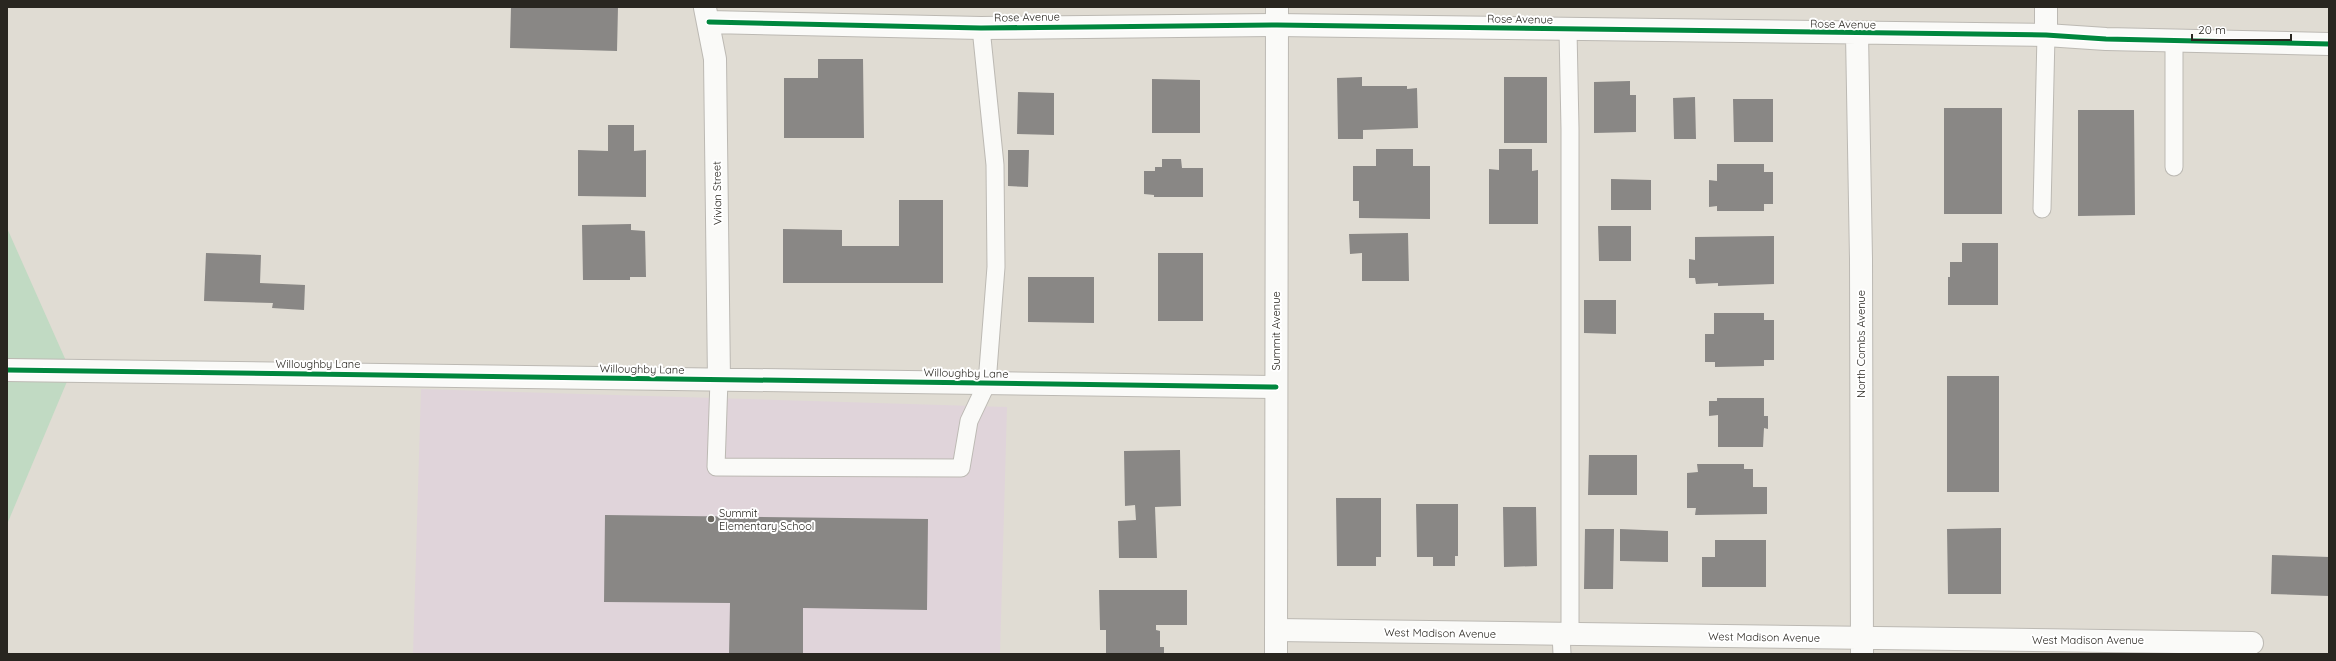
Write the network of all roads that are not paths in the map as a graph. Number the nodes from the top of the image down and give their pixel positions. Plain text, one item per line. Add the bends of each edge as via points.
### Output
1 (2046, 7) edge
2 (707, 14) edge
3 (1277, 16) edge
4 (981, 28) junction
5 (1568, 30) junction
6 (1857, 34) junction
7 (2046, 35) junction
8 (2174, 40) junction
9 (2329, 44) edge
10 (2174, 167) dead end
11 (2042, 209) dead end
12 (7, 370) edge
13 (719, 380) junction
14 (987, 383) junction
15 (1276, 387) junction
16 (1276, 630) junction
17 (1564, 641) edge
18 (2252, 643) dead end
19 (1862, 646) edge
20 (1276, 654) edge

1 - 7 street
2 - 4 street, Rose Avenue
2 - 13 street, Vivian Street via 715,59
3 - 4 street, Rose Avenue
3 - 5 street, Rose Avenue
3 - 15 street, Summit Avenue
4 - 14 lane via 995,165 996,267
5 - 6 street, Rose Avenue
5 - 17 lane via 1570,129
6 - 7 street, Rose Avenue
6 - 19 street, North Combs Avenue via 1861,259
7 - 8 street, Rose Avenue
7 - 11 lane
8 - 9 street, Rose Avenue
8 - 10 lane
12 - 13 street, Willoughby Lane
13 - 14 street, Willoughby Lane
13 - 14 lane via 716,467 961,468 969,421
14 - 15 street, Willoughby Lane
15 - 16 street, Summit Avenue
16 - 17 street, West Madison Avenue
16 - 20 street, Summit Avenue
17 - 19 street, West Madison Avenue
18 - 19 street, West Madison Avenue via 2174,641

